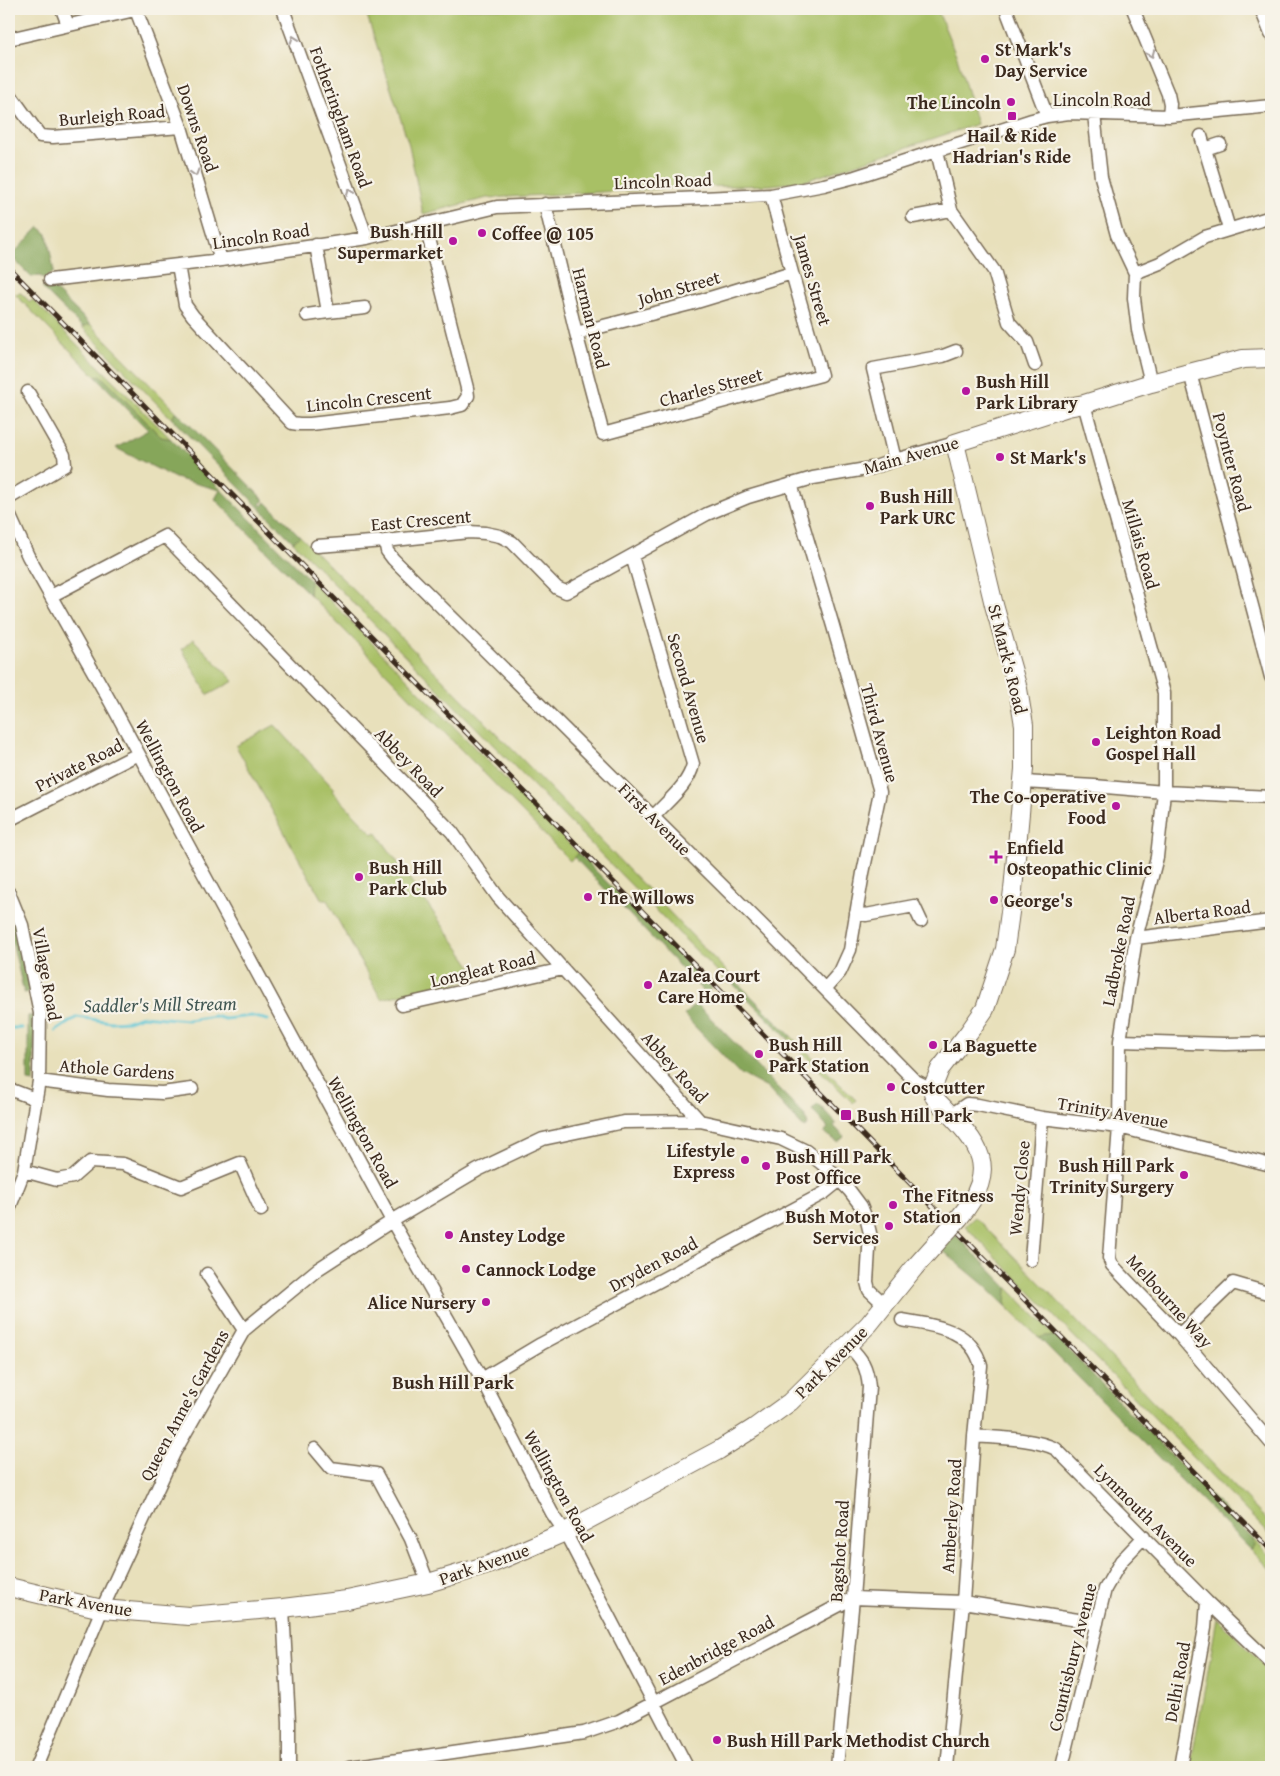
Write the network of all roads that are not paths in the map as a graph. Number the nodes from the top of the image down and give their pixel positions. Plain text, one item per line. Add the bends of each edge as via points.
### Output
1 (62, 9) edge
2 (137, 9) edge
3 (283, 9) edge
4 (1006, 9) edge
5 (1133, 9) edge
6 (1261, 9) edge
7 (68, 25) junction
8 (1271, 34) edge
9 (9, 39) edge
10 (9, 93) edge
11 (1271, 106) edge
12 (1094, 114) junction
13 (1047, 116) junction
14 (1170, 116) junction
15 (180, 126) junction
16 (1202, 136) dead end
17 (1220, 144) dead end
18 (1205, 149) junction
19 (937, 151) junction
20 (771, 195) junction
21 (545, 204) junction
22 (951, 210) junction
23 (913, 217) dead end
24 (1271, 217) edge
25 (425, 223) junction
26 (1229, 229) junction
27 (367, 238) junction
28 (316, 245) junction
29 (221, 260) junction
30 (178, 265) junction
31 (792, 273) junction
32 (1135, 273) junction
33 (50, 280) dead end
34 (365, 308) dead end
35 (328, 312) junction
36 (307, 315) dead end
37 (576, 333) junction
38 (956, 352) dead end
39 (1271, 358) edge
40 (1035, 365) dead end
41 (1190, 373) junction
42 (822, 375) joint
43 (1151, 383) junction
44 (28, 392) dead end
45 (1084, 404) junction
46 (609, 433) joint
47 (955, 443) junction
48 (895, 460) junction
49 (790, 484) junction
50 (9, 498) edge
51 (9, 514) edge
52 (385, 541) junction
53 (317, 546) dead end
54 (632, 556) junction
55 (566, 592) joint
56 (51, 596) junction
57 (1271, 677) edge
58 (1164, 693) joint
59 (138, 754) junction
60 (1023, 782) junction
61 (1164, 792) junction
62 (1271, 797) edge
63 (653, 817) junction
64 (9, 820) edge
65 (9, 893) edge
66 (856, 913) junction
67 (921, 921) dead end
68 (1271, 921) edge
69 (1136, 938) junction
70 (563, 969) junction
71 (825, 989) junction
72 (409, 1007) dead end
73 (1120, 1041) junction
74 (1271, 1043) edge
75 (39, 1081) junction
76 (9, 1089) edge
77 (192, 1089) dead end
78 (932, 1089) junction
79 (35, 1099) junction
80 (951, 1115) junction
81 (1042, 1118) junction
82 (700, 1121) junction
83 (1119, 1128) junction
84 (1271, 1165) edge
85 (24, 1171) junction
86 (840, 1180) junction
87 (9, 1209) edge
88 (261, 1210) dead end
89 (392, 1222) junction
90 (1031, 1260) dead end
91 (207, 1274) dead end
92 (1271, 1294) edge
93 (885, 1305) junction
94 (902, 1320) dead end
95 (244, 1330) junction
96 (1179, 1335) junction
97 (848, 1345) junction
98 (482, 1380) junction
99 (974, 1436) junction
100 (1271, 1444) edge
101 (315, 1448) dead end
102 (564, 1532) junction
103 (1144, 1537) junction
104 (428, 1583) junction
105 (9, 1587) edge
106 (853, 1598) junction
107 (963, 1602) junction
108 (1207, 1602) junction
109 (283, 1608) junction
110 (102, 1609) junction
111 (1097, 1622) junction
112 (1271, 1662) edge
113 (654, 1702) junction
114 (36, 1767) edge
115 (289, 1767) edge
116 (350, 1767) edge
117 (687, 1767) edge
118 (836, 1767) edge
119 (947, 1767) edge
120 (1062, 1767) edge
121 (1180, 1767) edge

1 - 7 street
2 - 7 street
2 - 15 street, Downs Road
27 -> 3 street, Fotheringham Road
4 - 13 street
5 -> 14 street via 1168,94
6 - 8 street
7 - 9 street
10 - 15 street, Burleigh Road via 40,136
11 - 14 street, Lincoln Road
12 - 13 street, Lincoln Road
12 - 14 street, Lincoln Road
12 - 32 street via 1101,177 1117,235
13 - 19 street, Lincoln Road
15 -> 29 street, Downs Road
16 - 18 street
17 - 18 street
18 - 26 street
19 - 20 street, Lincoln Road via 847,179
19 - 22 street
20 - 21 street, Lincoln Road
20 - 31 street, James Street
21 - 25 street, Lincoln Road via 497,207
21 - 37 street, Harman Road
22 - 23 street
22 - 40 street via 994,272 1009,322 1027,342
24 - 26 street
25 - 27 street, Lincoln Road
25 - 30 street, Lincoln Crescent via 467,388 468,396 462,405 450,408 310,424 292,423 185,305
26 - 32 street via 1198,240 1160,263
27 - 28 street, Lincoln Road
28 - 29 street, Lincoln Road
28 - 35 street
29 - 30 street, Lincoln Road
30 - 33 street, Lincoln Road
31 - 37 street, John Street via 690,304
31 - 42 street, James Street
32 - 43 street via 1138,330
34 - 35 street
35 - 36 street
37 - 46 street, Harman Road via 603,434
38 - 48 street via 873,368
39 - 41 street, Main Avenue via 1244,359
41 - 43 street, Main Avenue
41 - 57 street, Poynter Road
42 - 46 street, Charles Street
43 - 45 street, Main Avenue
44 - 50 street via 64,455 65,465
45 - 47 street, Main Avenue
45 - 58 street, Millais Road
47 - 48 street, Main Avenue
47 - 60 street, St Mark's Road via 1018,689 1024,725
48 - 49 street, Main Avenue via 872,468
49 - 54 street, Main Avenue via 707,514
49 - 66 street, Third Avenue via 880,792
51 - 56 street, Wellington Road
52 - 53 street, East Crescent
52 - 55 street, East Crescent via 469,532 500,536 512,542 557,588
52 - 63 street, First Avenue via 393,559
54 - 55 street, Main Avenue
54 - 63 street, Second Avenue via 693,764 686,780
56 - 59 street, Wellington Road
56 - 70 street, Abbey Road via 165,536 452,832 498,897
58 - 61 street, Ladbroke Road
59 - 64 street, Private Road
59 - 89 street, Wellington Road
60 - 61 street
60 - 78 street, St Mark's Road via 1005,948 985,1009 940,1069
61 - 62 street
61 - 69 street, Ladbroke Road via 1156,857
63 - 71 street, First Avenue
65 - 75 street, Village Road via 22,925 37,993 40,1013
66 - 67 street via 914,906
66 - 71 street, Third Avenue via 846,961
68 - 69 street, Alberta Road
69 - 73 street, Ladbroke Road
70 - 72 street, Longleat Road
70 - 82 street, Abbey Road
71 - 78 street, First Avenue via 914,1080
73 - 74 street
73 - 83 street, Ladbroke Road
75 - 77 street, Athole Gardens via 162,1093
75 - 79 street, Village Road
76 - 79 street
78 - 80 street, First Avenue via 937,1101
79 - 85 street, Village Road
80 - 81 street, Trinity Avenue via 967,1104
80 - 93 street, First Avenue via 973,1140 981,1160 979,1188 975,1198
81 - 83 street, Trinity Avenue
81 - 90 street, Wendy Close
82 - 86 street, Queen Anne's Gardens via 781,1139 806,1151
82 - 89 street, Queen Anne's Gardens via 624,1122 543,1139 478,1170
83 - 84 street, Trinity Avenue
83 - 96 street, Melbourne Way via 1109,1258
85 - 87 street, Village Road
85 - 88 street via 57,1180 73,1177 90,1162 123,1164 181,1187 240,1163
86 - 93 street, Queen Anne's Gardens via 867,1221 870,1233 867,1282 869,1290
86 - 98 street, Dryden Road via 824,1193 541,1344
89 - 95 street, Queen Anne's Gardens via 318,1269
89 - 98 street, Wellington Road
91 - 95 street
92 - 96 street via 1234,1283
93 - 97 street, Park Avenue
94 - 99 street, Amberley Road via 937,1326 957,1334 971,1344 978,1355 981,1382
95 - 110 street, Queen Anne's Gardens via 174,1453
96 - 100 street, Melbourne Way
97 - 102 street, Park Avenue via 790,1402 754,1428
97 - 106 street, Bagshot Road via 866,1367 869,1387
98 - 102 street, Wellington Road
99 - 103 street, Lynmouth Avenue via 1056,1448
99 - 107 street, Amberley Road
101 - 104 street via 331,1468 376,1474 411,1539
102 - 104 street, Park Avenue via 491,1564
102 - 113 street, Wellington Road
103 - 108 street, Lynmouth Avenue
103 - 111 street, Countisbury Avenue via 1121,1561 1105,1589
104 - 109 street, Park Avenue via 347,1600
105 - 110 street, Park Avenue
106 - 107 street, Edenbridge Road
106 - 113 street, Edenbridge Road
106 - 118 street, Bagshot Road
107 - 111 street, Edenbridge Road
107 - 119 street, Amberley Road
108 - 112 street, Lynmouth Avenue
108 - 121 street, Delhi Road
109 - 110 street, Park Avenue via 189,1616
109 - 115 street
110 - 114 street, Queen Anne's Gardens
111 - 120 street, Countisbury Avenue
113 - 116 street, Edenbridge Road via 619,1721 584,1733
113 - 117 street, Wellington Road

